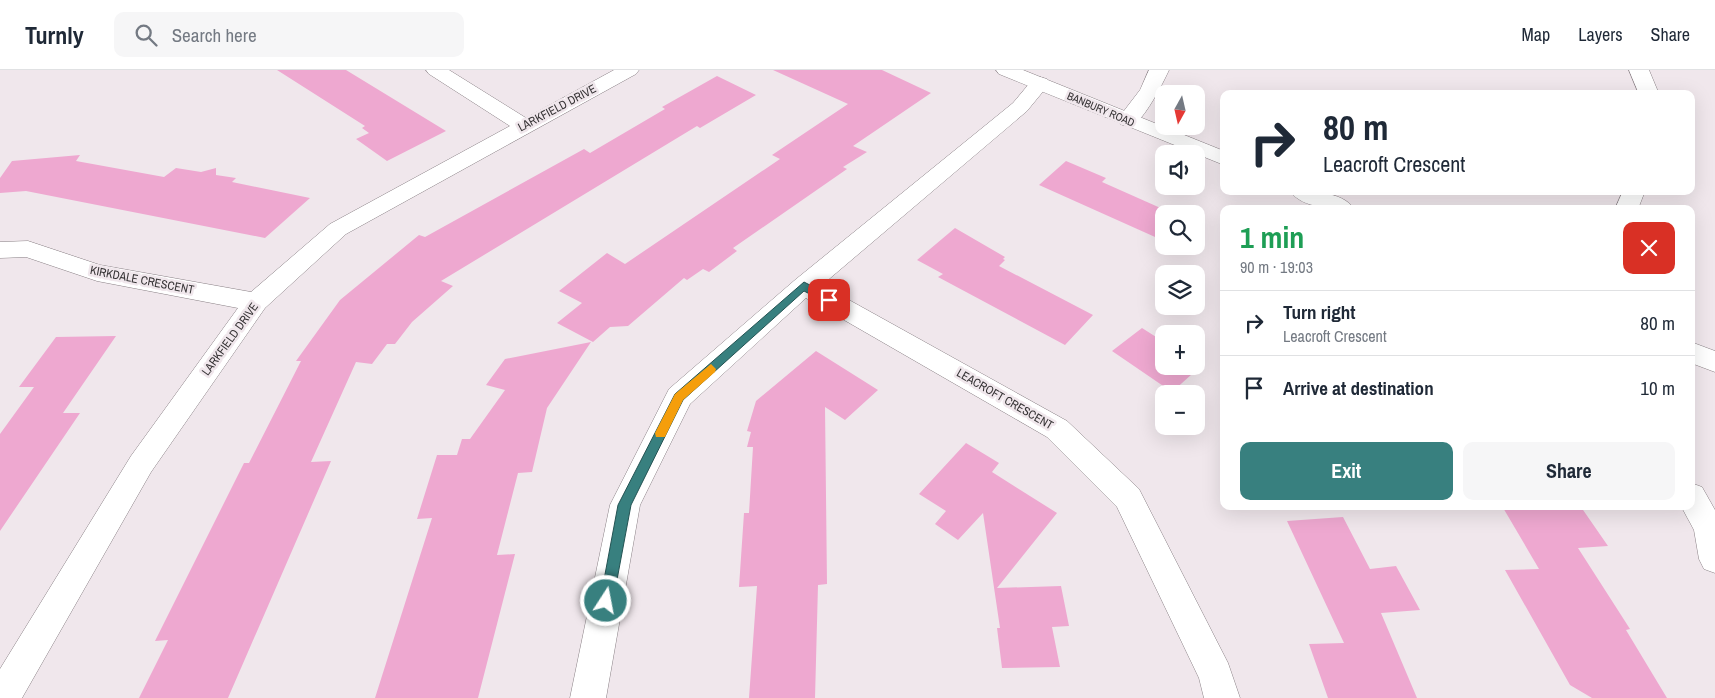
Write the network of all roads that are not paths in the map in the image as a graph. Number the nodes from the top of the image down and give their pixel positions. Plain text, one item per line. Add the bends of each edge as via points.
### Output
1 (436, 70) edge
2 (629, 70) edge
3 (1006, 70) edge
4 (1159, 70) edge
5 (1639, 70) edge
6 (1040, 84) junction
7 (1647, 90) edge
8 (1127, 120) junction
9 (524, 126) junction
10 (1220, 158) edge
11 (1311, 195) edge
12 (1334, 205) edge
13 (0, 250) edge
14 (804, 286) junction
15 (256, 302) junction
16 (1695, 354) edge
17 (1715, 362) edge
18 (1695, 502) edge
19 (1712, 530) edge
20 (1715, 559) edge
21 (2, 698) edge
22 (588, 698) edge
23 (1222, 698) edge

1 - 9 street
2 - 9 street, LARKFIELD DRIVE
3 - 6 street, BANBURY ROAD
4 - 8 street via 1149,91
5 - 7 street
6 - 8 street, BANBURY ROAD
6 - 14 street via 1020,108
8 - 10 street, BANBURY ROAD
9 - 15 street, LARKFIELD DRIVE via 338,229
11 - 12 street
13 - 15 street, KIRKDALE CRESCENT via 28,249 97,273
14 - 22 street via 679,397 625,505
14 - 23 street, LEACROFT CRESCENT via 1057,429 1128,498 1216,675
15 - 21 street, LARKFIELD DRIVE via 141,464
16 - 17 street
18 - 19 street
19 - 20 street

